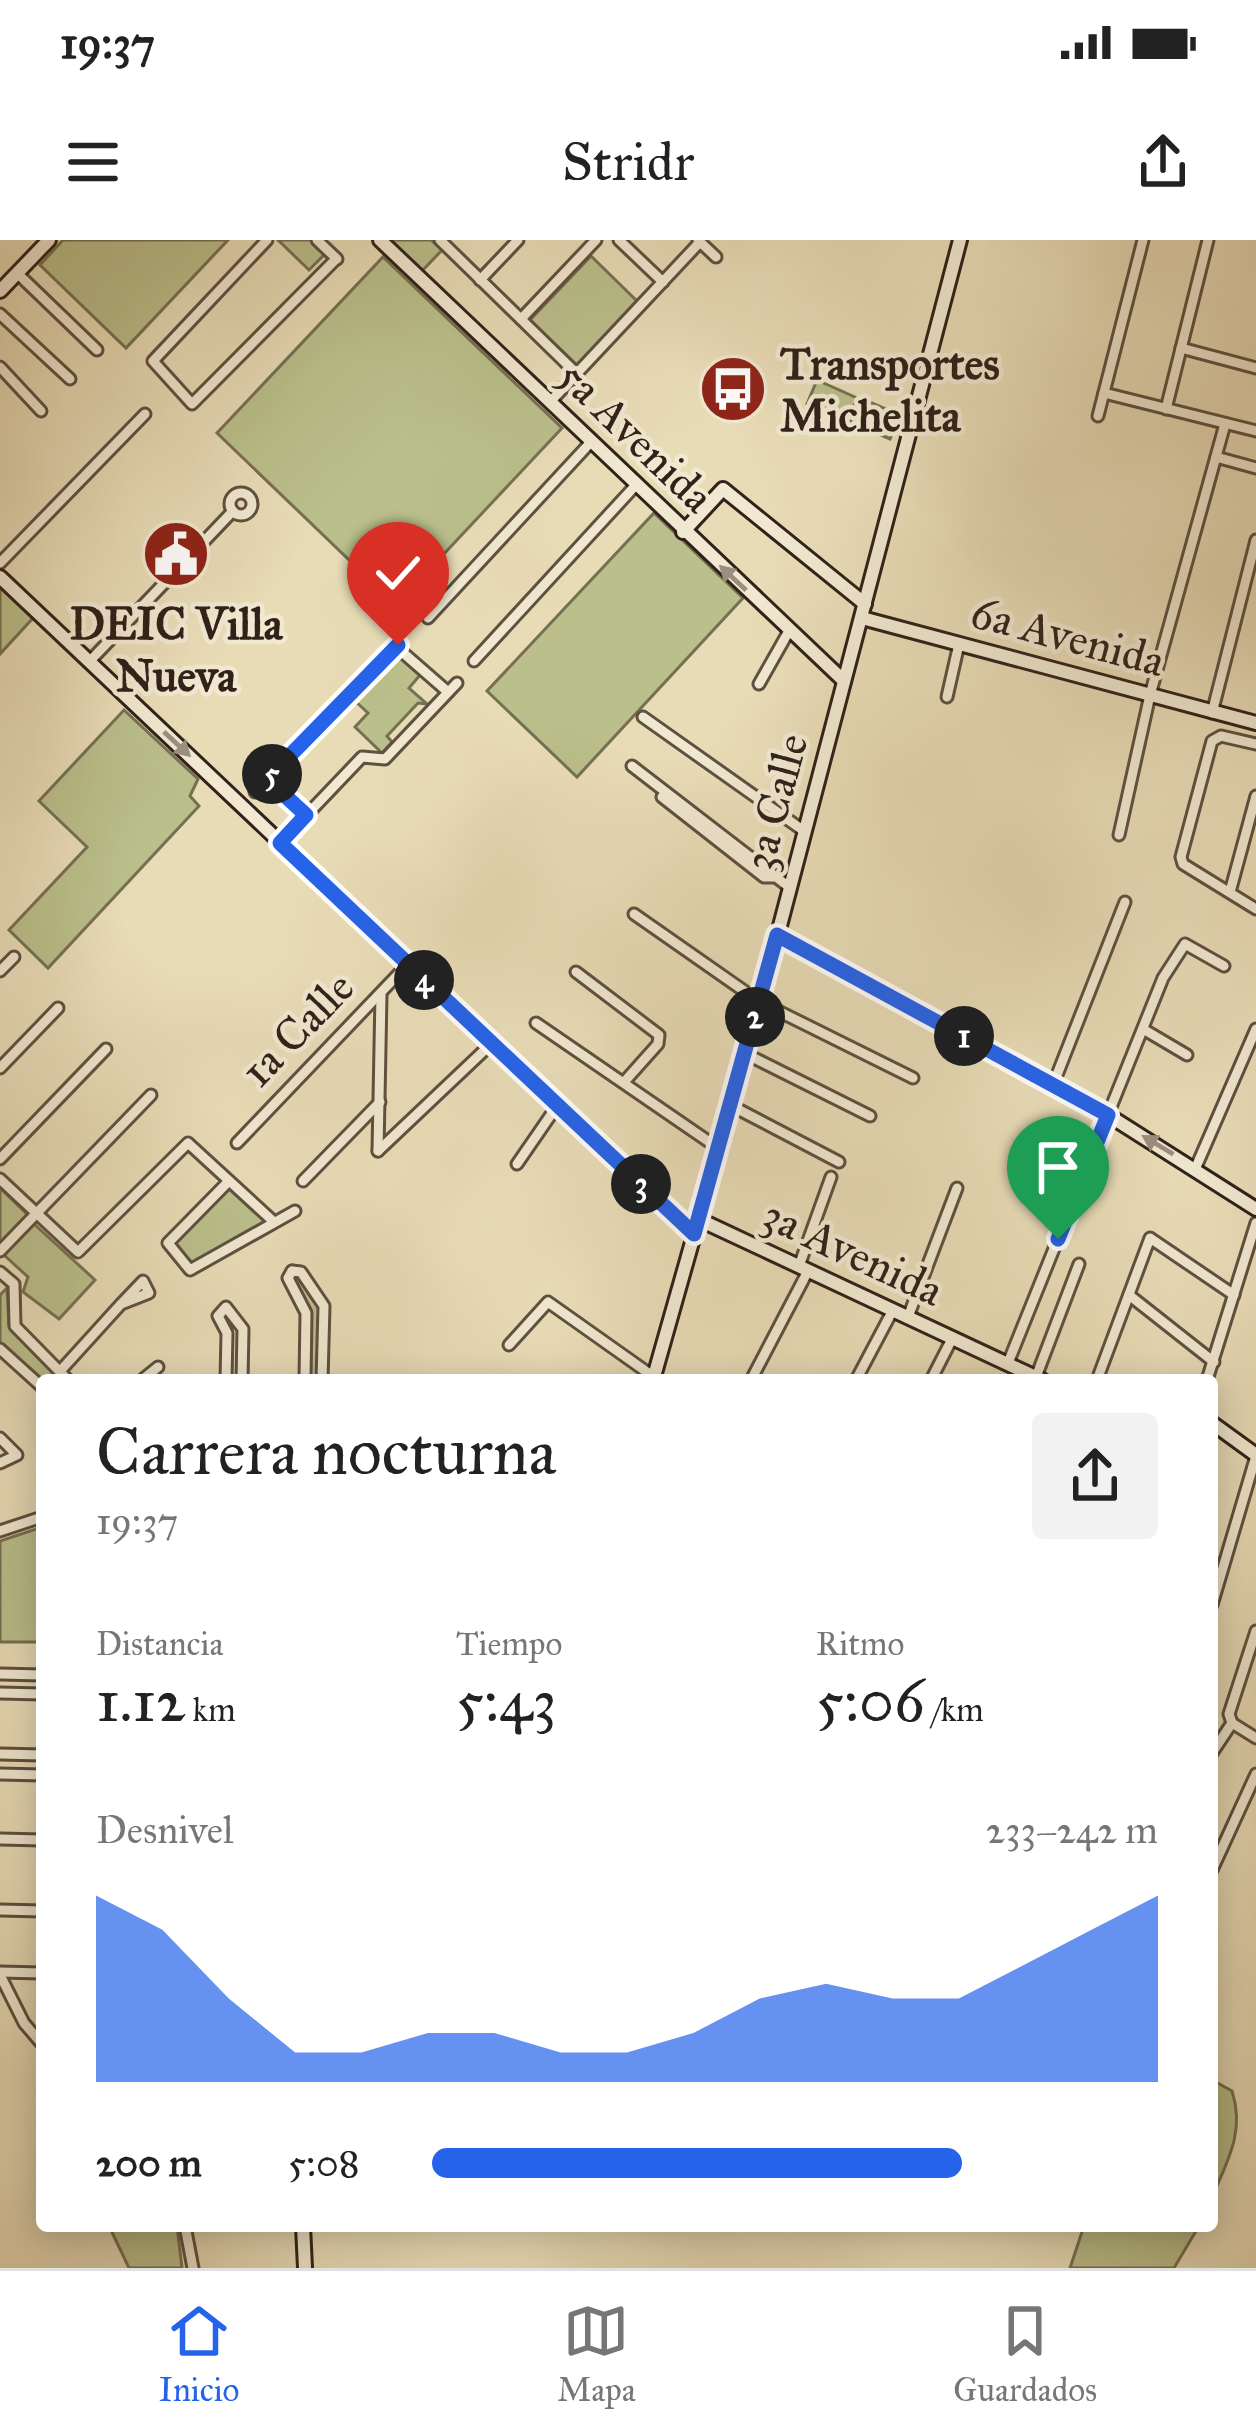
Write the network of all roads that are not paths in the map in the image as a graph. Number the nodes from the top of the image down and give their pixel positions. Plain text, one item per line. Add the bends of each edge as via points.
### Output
1 (50, 240) edge
2 (267, 240) edge
3 (380, 240) edge
4 (440, 240) edge
5 (518, 240) edge
6 (596, 240) edge
7 (619, 240) edge
8 (960, 240) edge
9 (1143, 240) edge
10 (1208, 240) edge
11 (320, 241) edge
12 (699, 241) edge
13 (716, 257) dead end
14 (17, 273) junction
15 (480, 280) junction
16 (663, 282) junction
17 (0, 291) edge
18 (0, 314) edge
19 (521, 319) junction
20 (1181, 348) junction
21 (97, 350) dead end
22 (0, 368) edge
23 (1256, 368) edge
24 (577, 374) junction
25 (70, 379) dead end
26 (1104, 393) junction
27 (550, 402) junction
28 (1166, 409) junction
29 (41, 411) dead end
30 (145, 414) dead end
31 (1098, 416) dead end
32 (1225, 424) junction
33 (1256, 431) edge
34 (590, 442) junction
35 (1216, 457) junction
36 (1256, 468) edge
37 (635, 486) junction
38 (233, 511) dead end
39 (683, 532) junction
40 (1256, 540) edge
41 (0, 563) edge
42 (0, 578) edge
43 (863, 611) junction
44 (428, 619) dead end
45 (789, 631) junction
46 (959, 644) junction
47 (473, 661) dead end
48 (89, 662) junction
49 (844, 681) junction
50 (457, 683) dead end
51 (759, 684) dead end
52 (448, 692) junction
53 (1150, 695) junction
54 (947, 697) dead end
55 (1213, 712) junction
56 (643, 717) dead end
57 (1256, 723) edge
58 (1256, 744) edge
59 (630, 768) dead end
60 (267, 779) junction
61 (255, 792) dead end
62 (1256, 796) edge
63 (306, 815) junction
64 (804, 831) junction
65 (1119, 835) dead end
66 (280, 843) junction
67 (789, 887) junction
68 (1230, 892) junction
69 (1126, 902) dead end
70 (1256, 909) edge
71 (634, 914) dead end
72 (777, 935) junction
73 (14, 957) dead end
74 (408, 964) junction
75 (1225, 966) dead end
76 (1, 968) edge
77 (576, 972) dead end
78 (381, 993) junction
79 (760, 1002) junction
80 (58, 1008) dead end
81 (536, 1024) dead end
82 (1143, 1029) junction
83 (1256, 1029) edge
84 (491, 1044) junction
85 (106, 1049) dead end
86 (744, 1053) junction
87 (1186, 1055) dead end
88 (0, 1068) edge
89 (913, 1078) dead end
90 (625, 1081) junction
91 (1053, 1085) junction
92 (151, 1095) dead end
93 (380, 1102) junction
94 (730, 1105) junction
95 (557, 1106) junction
96 (1108, 1115) junction
97 (871, 1116) dead end
98 (237, 1143) dead end
99 (718, 1148) junction
100 (0, 1159) edge
101 (838, 1162) dead end
102 (517, 1164) dead end
103 (1196, 1167) junction
104 (831, 1178) dead end
105 (0, 1179) edge
106 (303, 1180) dead end
107 (229, 1181) junction
108 (957, 1188) dead end
109 (1256, 1209) edge
110 (295, 1210) dead end
111 (37, 1213) junction
112 (698, 1219) junction
113 (274, 1222) junction
114 (1256, 1223) edge
115 (694, 1234) junction
116 (0, 1251) edge
117 (1079, 1264) dead end
118 (804, 1269) junction
119 (0, 1272) edge
120 (1129, 1295) junction
121 (1234, 1295) junction
122 (122, 1304) dead end
123 (893, 1310) junction
124 (908, 1317) junction
125 (952, 1339) junction
126 (509, 1346) dead end
127 (0, 1349) edge
128 (1214, 1362) junction
129 (62, 1369) junction
130 (1011, 1370) edge
131 (65, 1374) edge
132 (226, 1374) edge
133 (242, 1374) edge
134 (305, 1374) edge
135 (322, 1374) edge
136 (647, 1374) edge
137 (654, 1374) edge
138 (754, 1374) edge
139 (859, 1374) edge
140 (934, 1374) edge
141 (1040, 1374) edge
142 (1099, 1374) edge
143 (1209, 1374) edge
144 (36, 1382) edge
145 (1218, 1428) edge
146 (0, 1438) edge
147 (1256, 1456) edge
148 (0, 1463) edge
149 (36, 1519) edge
150 (0, 1531) edge
151 (1218, 1582) edge
152 (1256, 1631) edge
153 (1251, 1663) edge
154 (0, 1674) edge
155 (36, 1675) edge
156 (0, 1694) edge
157 (36, 1694) edge
158 (1232, 1723) junction
159 (1256, 1738) edge
160 (1218, 1744) edge
161 (0, 1754) edge
162 (36, 1755) edge
163 (0, 1774) edge
164 (36, 1774) edge
165 (1256, 1774) edge
166 (0, 1839) edge
167 (36, 1840) edge
168 (1218, 1857) edge
169 (0, 1910) edge
170 (36, 1911) edge
171 (36, 1973) edge
172 (0, 1974) edge
173 (36, 2034) edge
174 (186, 2232) edge
175 (303, 2232) edge
176 (193, 2268) edge
177 (305, 2268) edge

1 - 14 street
2 - 11 street via 153,361 192,404 338,261
3 - 27 street, 5a Avenida
4 - 15 street
5 - 15 street
6 - 19 street
7 - 16 street
8 - 43 street, 3a Calle
9 - 26 street
10 - 20 street
12 - 13 street
12 - 16 street
14 - 17 street
14 - 21 street
15 - 19 street
16 - 24 street
18 - 25 street
19 - 24 street
20 - 23 street
20 - 28 street
22 - 29 street
24 - 27 street
26 - 28 street
26 - 31 street
27 - 34 street, 5a Avenida
28 - 32 street
30 - 41 street
32 - 33 street
32 - 35 street
34 - 37 street, 5a Avenida
34 - 44 street
35 - 36 street
35 - 53 street
37 - 39 street, 5a Avenida
37 - 47 street
38 - 48 street
39 - 43 street, 6a Avenida via 718,488
45 -> 39 street, 5a Avenida
40 - 55 street
42 - 48 street, 3a Avenida
43 - 46 street, 6a Avenida
43 - 49 street, 3a Calle
45 - 49 street, 5a Avenida
45 - 51 street
46 - 53 street, 6a Avenida
46 - 54 street
48 -> 66 street, 3a Avenida
49 - 64 street, 3a Calle
50 - 52 street
52 - 60 street via 393,644
52 - 63 street via 385,759 363,756
53 - 55 street, 6a Avenida
53 - 65 street
55 - 57 street, 6a Avenida
56 - 64 street
58 - 68 street via 1216,737 1183,864
59 - 67 street
60 - 61 street
60 - 63 street
62 - 68 street
63 - 66 street
64 - 67 street, 3a Calle
66 - 74 street, 3a Avenida
67 - 72 street, 3a Calle
68 - 70 street
69 - 91 street
71 - 79 street
72 - 79 street, 3a Calle
72 - 91 street
73 - 76 street
74 - 78 street, 1a Calle
74 - 84 street, 3a Avenida
75 - 82 street via 1187,945
77 - 90 street via 659,1035
78 - 93 street
78 - 98 street, 1a Calle
79 - 86 street, 3a Calle
79 - 89 street
80 - 88 street
81 - 90 street
82 - 87 street
82 - 96 street
83 - 103 street
84 - 93 street via 378,1151
84 - 95 street, 3a Avenida
85 - 100 street
86 - 94 street, 3a Calle
86 - 97 street
90 - 99 street
91 - 96 street
92 - 111 street
93 - 106 street
94 - 99 street, 3a Calle
94 - 101 street
95 - 102 street
95 - 115 street, 3a Avenida
103 -> 96 street
96 - 130 street
99 - 112 street, 3a Calle
103 - 109 street
104 - 118 street
105 - 111 street
107 - 111 street via 185,1144 80,1251
107 - 113 street
107 - 113 street via 168,1243 188,1268
108 - 124 street
110 - 113 street
111 - 116 street
112 - 115 street, 3a Calle
112 - 118 street, 3a Avenida
114 - 121 street
115 - 137 street, 3a Calle
117 - 141 street
118 - 123 street, 3a Avenida
118 - 138 street
119 - 129 street via 14,1285 15,1327
120 - 121 street via 1150,1238
120 - 128 street
120 - 142 street
121 - 128 street
122 - 129 street
123 - 124 street, 3a Avenida
123 - 139 street
124 - 125 street, 3a Avenida
125 - 130 street, 3a Avenida
125 - 140 street
126 - 136 street via 548,1302
127 - 144 street
128 - 143 street
129 - 131 street
132 - 133 street via 227,1333 218,1316 226,1307 243,1329
134 - 135 street via 307,1313 288,1278 294,1270 324,1306
145 - 147 street
146 - 148 street via 17,1455
147 - 151 street
149 - 150 street
152 - 153 street
153 - 158 street
154 - 155 street
156 - 157 street
158 - 159 street
158 - 160 street
161 - 162 street
163 - 164 street
165 - 168 street
166 - 167 street
169 - 170 street
171 - 172 street
172 - 173 street
174 - 176 street
175 - 177 street

